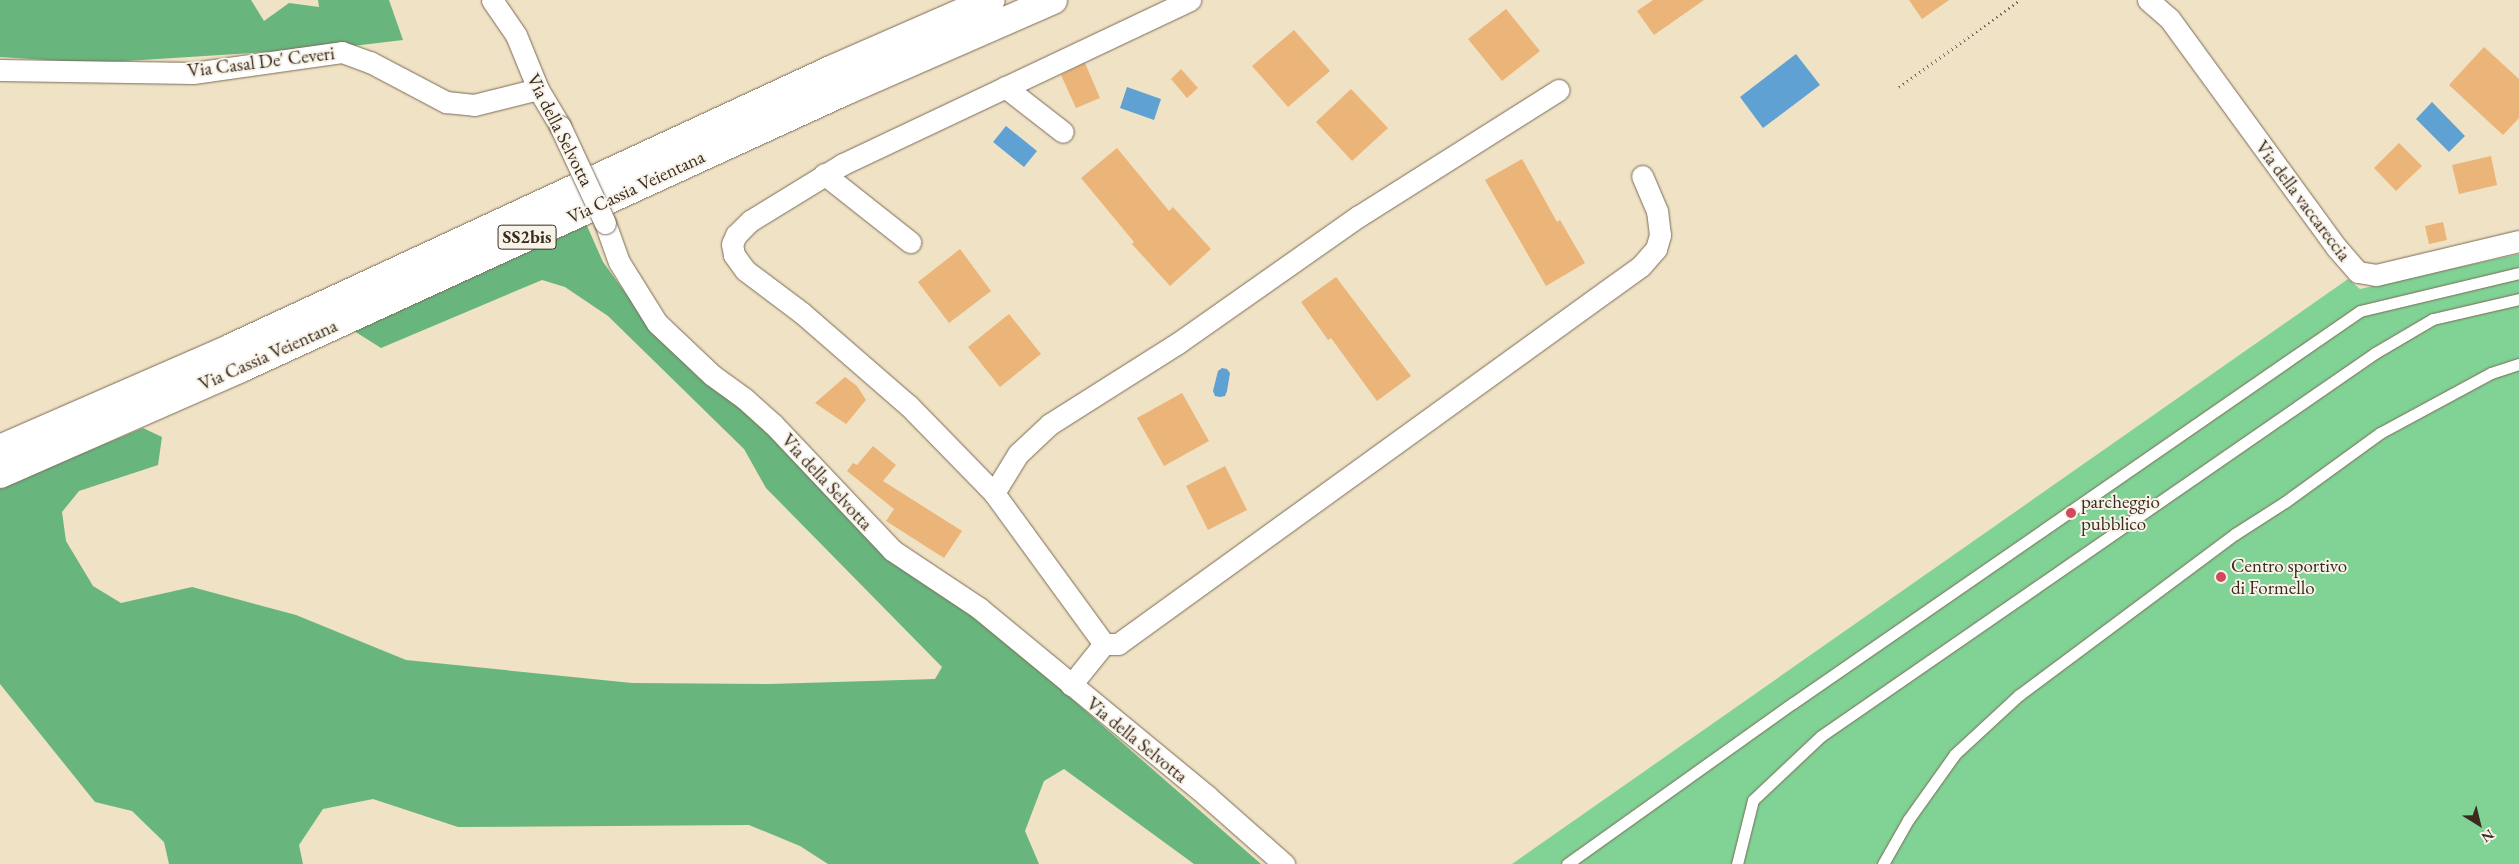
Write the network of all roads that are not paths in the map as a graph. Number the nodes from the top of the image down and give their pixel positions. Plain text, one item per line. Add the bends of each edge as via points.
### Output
1 (492, 0) edge
2 (991, 0) edge
3 (1053, 0) edge
4 (1190, 0) edge
5 (2148, 0) edge
6 (0, 70) edge
7 (1005, 87) junction
8 (538, 89) junction
9 (1558, 90) dead end
10 (1064, 132) dead end
11 (824, 174) junction
12 (1642, 176) dead end
13 (2519, 241) edge
14 (910, 242) dead end
15 (2519, 273) edge
16 (2519, 299) edge
17 (2519, 364) edge
18 (0, 449) edge
19 (0, 474) edge
20 (994, 493) junction
21 (1104, 644) junction
22 (1071, 685) junction
23 (1284, 864) edge
24 (1567, 864) edge
25 (1737, 864) edge
26 (1883, 864) edge

1 - 8 street, Via della Selvotta via 516,35
2 - 18 highway, Via Cassia Veientana / SS2bis via 833,69 233,347
3 - 19 highway, Via Cassia Veientana / SS2bis via 844,91 239,369
4 - 7 street
5 - 13 street, Via della vaccareccia via 2168,18 2330,240 2358,272 2376,275
6 - 8 street, Via Casal De' Ceveri via 193,73 342,52 370,62 446,102 474,105
7 - 10 street
7 - 11 street
8 - 22 street, Via della Selvotta, bridge via 560,126 605,222 619,262 656,323 712,375 773,424 892,550 979,608
9 - 20 street via 1359,216 1178,343 1050,424 1018,454
11 - 14 street
11 - 20 street via 745,226 732,244 737,260 756,280 802,313 909,406
12 - 21 street via 1657,211 1660,235 1656,249 1641,266 1118,644
15 - 24 lane via 2360,311 1793,703
16 - 25 lane via 2433,319 2375,353 1820,736 1753,800
17 - 26 lane via 2491,372 2380,433 2285,502 2234,534 2019,695 1955,754 1908,820
20 - 21 street
21 - 22 street
22 - 23 street, Via della Selvotta via 1207,796

